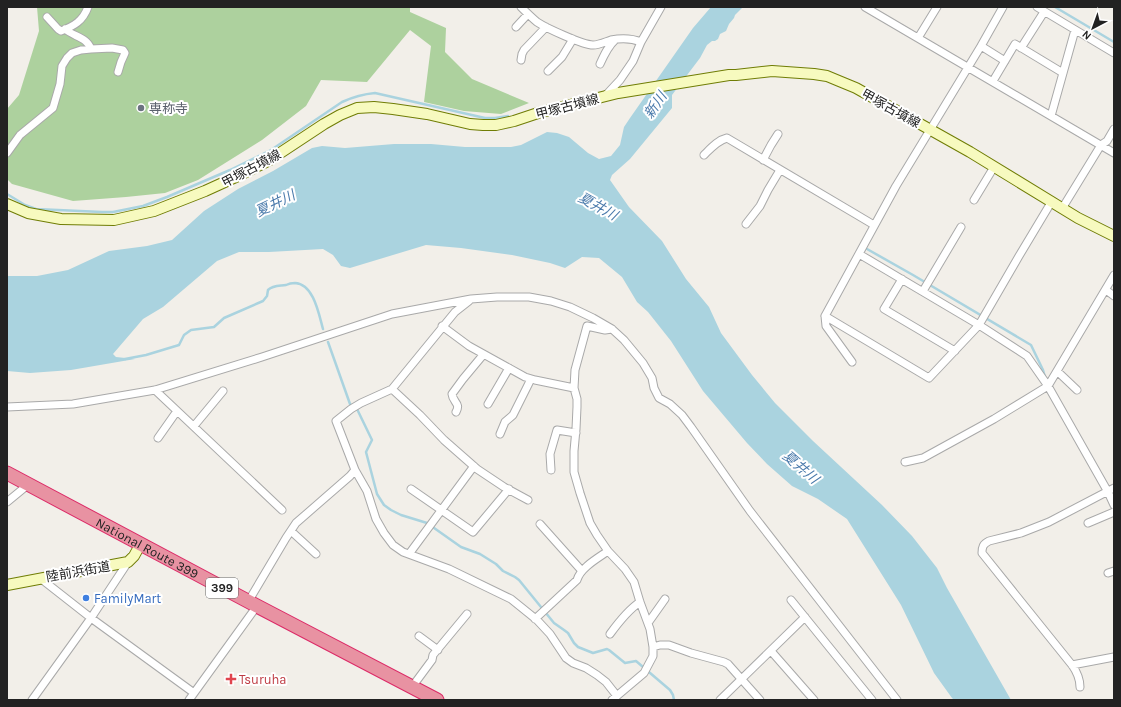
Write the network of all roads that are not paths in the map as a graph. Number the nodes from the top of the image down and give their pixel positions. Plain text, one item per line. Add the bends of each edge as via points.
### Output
1 (88, 7) edge
2 (521, 7) edge
3 (661, 7) edge
4 (865, 7) edge
5 (937, 7) edge
6 (1003, 7) edge
7 (1036, 7) edge
8 (1044, 12) junction
9 (528, 14) junction
10 (48, 17) dead end
11 (516, 27) dead end
12 (546, 27) junction
13 (65, 29) junction
14 (1075, 30) junction
15 (918, 38) junction
16 (573, 39) junction
17 (615, 40) junction
18 (641, 42) junction
19 (981, 46) junction
20 (1021, 48) junction
21 (91, 49) junction
22 (1114, 53) edge
23 (521, 60) dead end
24 (1005, 61) junction
25 (600, 64) dead end
26 (968, 67) junction
27 (548, 71) dead end
28 (118, 72) dead end
29 (1063, 73) junction
30 (993, 82) junction
31 (606, 95) junction
32 (1051, 116) junction
33 (1114, 129) edge
34 (930, 130) junction
35 (778, 134) dead end
36 (1101, 145) junction
37 (7, 153) edge
38 (1114, 153) edge
39 (704, 155) dead end
40 (763, 160) junction
41 (994, 167) junction
42 (780, 170) junction
43 (974, 200) dead end
44 (1052, 201) junction
45 (7, 204) edge
46 (1063, 207) junction
47 (746, 224) dead end
48 (874, 225) junction
49 (961, 227) dead end
50 (1114, 236) edge
51 (859, 254) junction
52 (1114, 275) edge
53 (902, 279) junction
54 (1106, 290) junction
55 (923, 291) junction
56 (1114, 296) edge
57 (471, 299) junction
58 (825, 316) junction
59 (980, 325) junction
60 (442, 326) junction
61 (612, 329) junction
62 (955, 351) junction
63 (483, 355) junction
64 (852, 362) dead end
65 (509, 368) junction
66 (1057, 371) junction
67 (531, 379) junction
68 (1048, 386) junction
69 (574, 388) junction
70 (155, 390) junction
71 (392, 390) junction
72 (1077, 390) dead end
73 (223, 391) dead end
74 (488, 404) dead end
75 (7, 407) edge
76 (177, 411) junction
77 (456, 412) dead end
78 (194, 426) junction
79 (576, 433) junction
80 (500, 434) dead end
81 (158, 438) dead end
82 (905, 462) dead end
83 (474, 466) junction
84 (355, 470) junction
85 (551, 470) dead end
86 (7, 473) edge
87 (28, 483) junction
88 (411, 489) dead end
89 (509, 489) junction
90 (1111, 490) edge
91 (528, 500) dead end
92 (7, 502) edge
93 (1114, 505) edge
94 (282, 510) dead end
95 (442, 510) junction
96 (1114, 512) edge
97 (1088, 523) dead end
98 (540, 524) dead end
99 (290, 531) junction
100 (140, 545) junction
101 (608, 551) junction
102 (316, 554) dead end
103 (409, 554) junction
104 (128, 562) junction
105 (582, 571) junction
106 (40, 578) junction
107 (7, 585) edge
108 (665, 598) dead end
109 (791, 600) dead end
110 (640, 602) junction
111 (253, 604) junction
112 (467, 614) dead end
113 (805, 617) junction
114 (91, 618) junction
115 (535, 619) junction
116 (648, 623) junction
117 (610, 634) dead end
118 (419, 636) dead end
119 (653, 647) junction
120 (438, 650) junction
121 (771, 651) junction
122 (1114, 657) edge
123 (1072, 664) junction
124 (741, 679) junction
125 (412, 687) junction
126 (1080, 687) dead end
127 (194, 692) junction
128 (614, 698) edge
129 (32, 700) edge
130 (189, 700) edge
131 (437, 700) edge
132 (720, 700) edge
133 (760, 700) edge
134 (814, 700) edge
135 (872, 700) edge
136 (897, 700) edge

1 - 13 street via 80,21
2 - 9 street
3 - 18 street
4 - 15 street
5 - 15 street
6 - 19 street
7 - 8 street
8 - 14 street
8 - 20 street
9 - 11 street
9 - 12 street
10 - 13 street via 58,29
12 - 16 street
12 - 23 street via 524,50
13 - 21 street via 89,44
14 - 22 street
14 - 29 street
15 - 26 street
16 - 17 street via 593,45
16 - 27 street via 562,57
17 - 18 street via 633,39
17 - 25 street
18 - 31 street via 633,61
19 - 24 street
19 - 26 street
20 - 24 street via 1015,44
20 - 29 street
21 - 28 street via 123,50 125,53
21 - 37 street via 77,51 67,58 62,66 53,108 20,135
24 - 30 street
26 - 30 street
26 - 34 street
29 - 32 street
30 - 32 street
31 - 34 main road, 甲塚古墳線 via 729,75 772,70 803,72 827,76 856,88
31 - 45 main road, 甲塚古墳線 via 496,125 470,124 393,109 357,108 334,118 268,161 205,191 154,211 114,220 61,219 28,213
32 - 36 street
33 - 36 street via 1107,141
34 - 41 main road, 甲塚古墳線
34 - 48 street
35 - 40 street
36 - 38 street
36 - 46 street
39 - 40 street via 727,138
40 - 42 street
41 - 43 street
41 - 44 main road, 甲塚古墳線
42 - 47 street via 760,206
42 - 48 street
44 - 46 main road, 甲塚古墳線
44 - 59 street
46 - 50 main road, 甲塚古墳線 via 1078,218
48 - 51 street
49 - 55 street
51 - 53 street
51 - 58 street
52 - 54 street
53 - 55 street
53 - 62 street via 884,309
54 - 56 street
54 - 66 street
55 - 59 street
57 - 60 street via 454,312
57 - 61 street via 529,297 551,301 570,307
57 - 70 street via 392,314
58 - 62 street via 929,378
58 - 64 street via 826,326
59 - 62 street
59 - 68 street via 1027,356
60 - 63 street
60 - 71 street
61 - 69 street via 587,326 575,370
61 - 136 street via 643,363 659,398 682,415 750,511
63 - 65 street
63 - 77 street via 452,394 458,407
65 - 67 street
65 - 74 street
66 - 68 street
66 - 72 street
67 - 69 street
67 - 80 street
68 - 82 street via 923,458
68 - 90 street
69 - 79 street via 577,398
70 - 75 street via 73,404
70 - 76 street
71 - 83 street
71 - 84 street via 356,406 336,421
73 - 78 street
76 - 78 street
76 - 81 street
78 - 94 street
79 - 85 street via 557,430 550,454
79 - 101 street via 574,472 590,523
83 - 89 street
83 - 95 street
84 - 99 street
84 - 103 street via 367,491 384,534 393,545
86 - 87 highway, National Route 399 / 399
87 - 92 street
87 - 100 highway, National Route 399 / 399
88 - 95 street
89 - 91 street
89 - 95 street via 473,532
90 - 93 street
90 - 123 street via 1049,522 1021,533 989,541 984,543 982,548 982,553
95 - 103 street
96 - 97 street
98 - 105 street
99 - 102 street
99 - 111 street
100 - 104 main road, 陸前浜街道
100 - 111 highway, National Route 399 / 399
101 - 105 street
101 - 110 street via 634,582
103 - 115 street via 449,569 511,599
104 - 106 main road, 陸前浜街道
104 - 114 street
105 - 115 street via 577,580
106 - 107 main road, 陸前浜街道
106 - 114 street
108 - 116 street
109 - 113 street
110 - 116 street
110 - 117 street
111 - 125 highway, National Route 399 / 399
111 - 127 street
112 - 120 street
113 - 121 street
113 - 135 street
114 - 127 street
114 - 129 street
115 - 128 street via 550,634 566,658 597,674 606,682
116 - 119 street
118 - 120 street
119 - 124 street via 668,646 724,662
119 - 128 street via 653,656 644,673
120 - 125 street
121 - 124 street
121 - 134 street
122 - 123 street
123 - 126 street via 1078,674
124 - 132 street
124 - 133 street
125 - 131 highway, National Route 399 / 399
127 - 130 street

